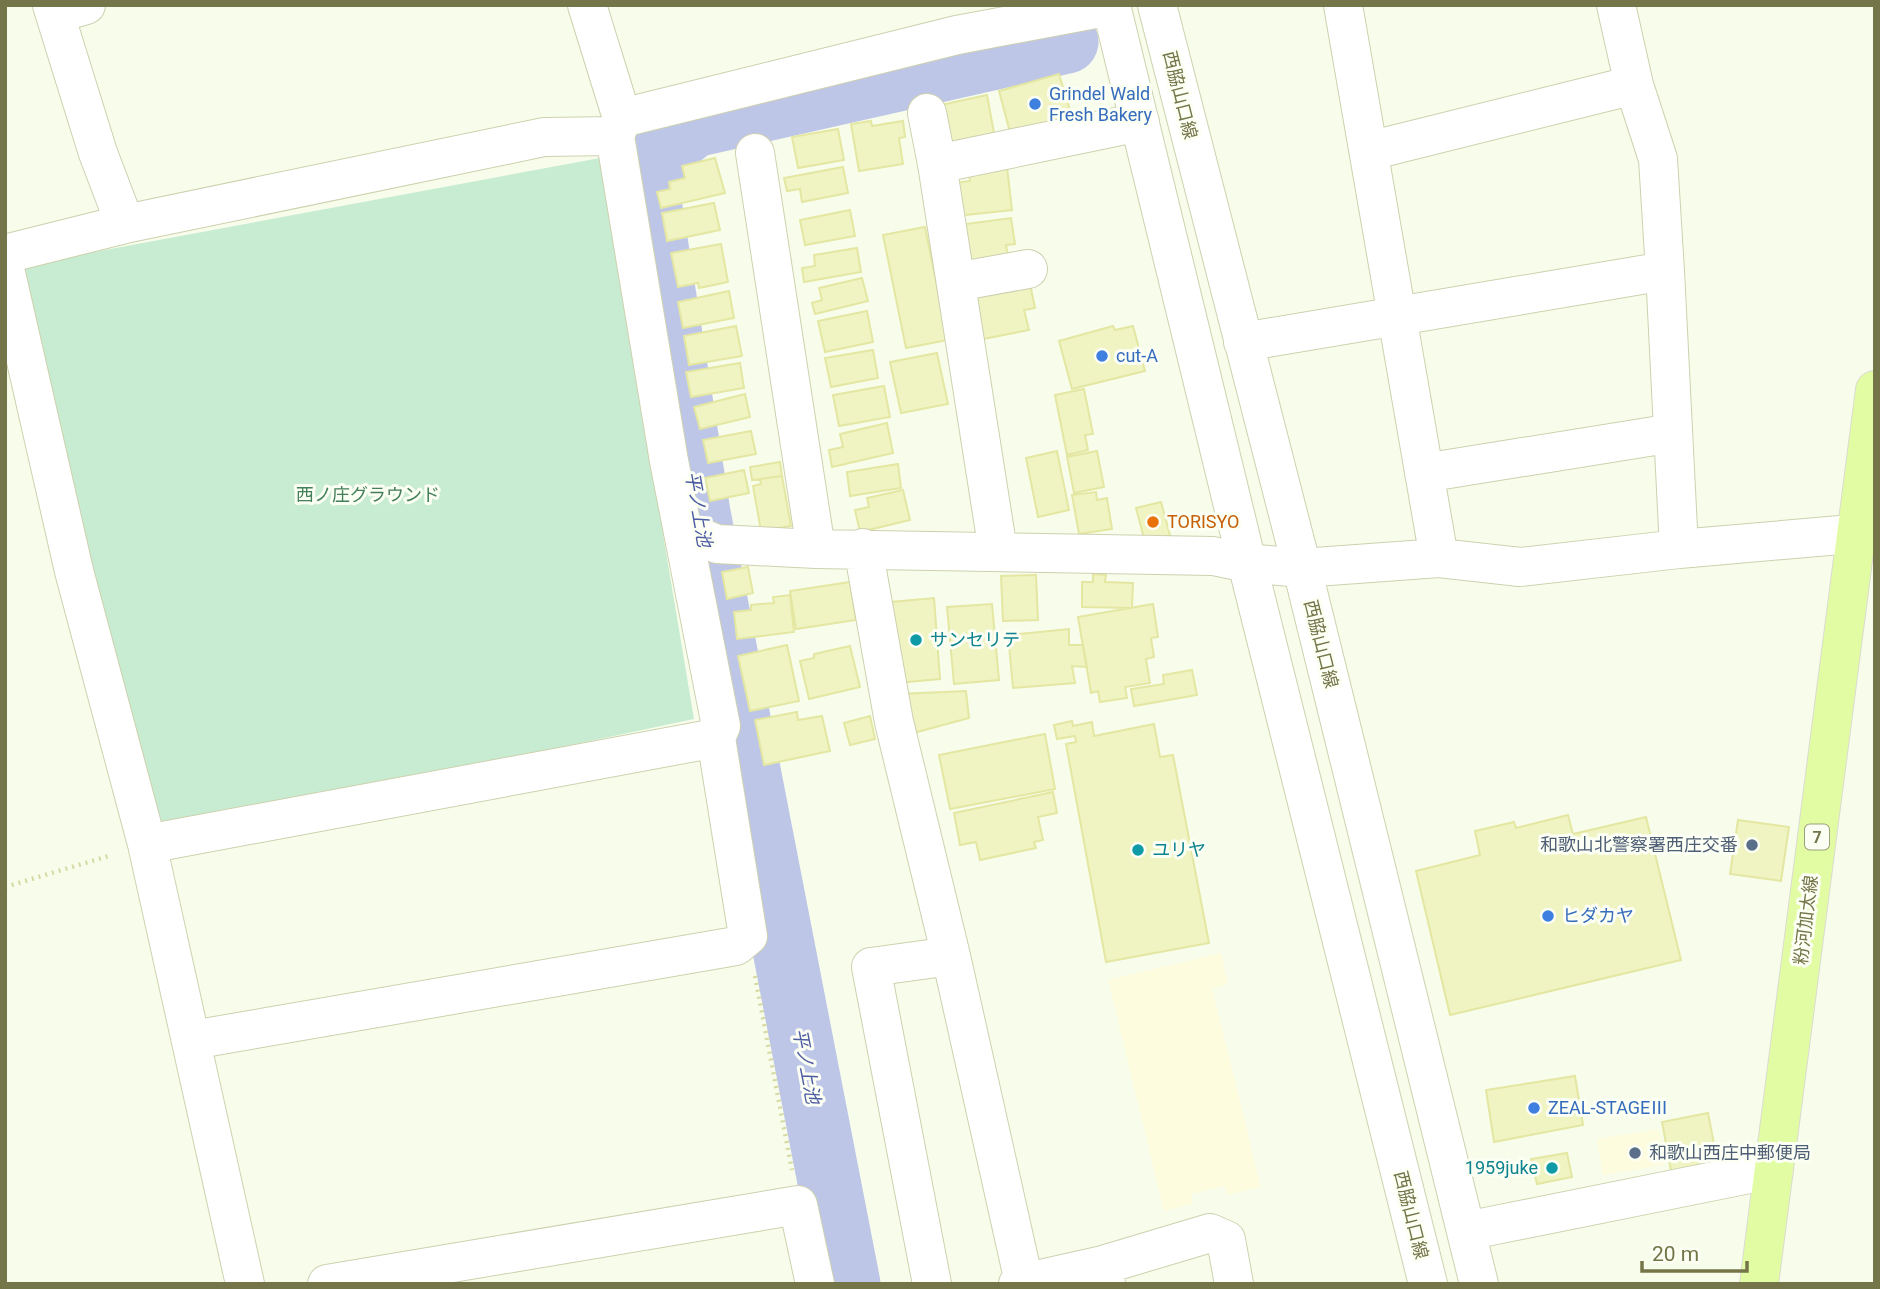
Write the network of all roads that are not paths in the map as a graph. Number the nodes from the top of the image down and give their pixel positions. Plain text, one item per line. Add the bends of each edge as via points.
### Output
1 (587, 5) edge
2 (1158, 5) edge
3 (1343, 5) edge
4 (1616, 5) edge
5 (1111, 6) edge
6 (64, 8) edge
7 (953, 20) edge
8 (1634, 85) junction
9 (926, 113) dead end
10 (1140, 122) junction
11 (618, 127) junction
12 (1369, 151) junction
13 (755, 153) dead end
14 (937, 164) junction
15 (125, 224) junction
16 (5, 254) edge
17 (5, 268) edge
18 (1028, 268) dead end
19 (1665, 271) junction
20 (956, 282) junction
21 (1398, 316) junction
22 (1243, 342) junction
23 (1875, 390) edge
24 (1673, 433) junction
25 (1424, 473) junction
26 (1865, 533) edge
27 (700, 537) junction
28 (863, 548) junction
29 (816, 549) junction
30 (1679, 549) junction
31 (998, 551) junction
32 (1439, 558) junction
33 (1247, 563) junction
34 (1302, 568) junction
35 (716, 738) junction
36 (147, 844) junction
37 (951, 956) junction
38 (192, 1040) junction
39 (1774, 1169) junction
40 (1466, 1231) junction
41 (1105, 1274) edge
42 (1021, 1283) edge
43 (245, 1284) edge
44 (327, 1284) edge
45 (815, 1284) edge
46 (932, 1284) edge
47 (1234, 1284) edge
48 (1428, 1284) edge
49 (1479, 1284) edge
50 (1759, 1284) edge

1 - 11 street
2 - 22 street, 西脇山口線
3 - 12 street
4 - 8 street
5 - 7 street
5 - 10 street, 西脇山口線
6 - 15 street via 98,153
7 - 11 street
8 - 12 street
8 - 19 street via 1658,159
9 - 14 street
10 - 14 street
10 - 33 street, 西脇山口線
11 - 15 street via 544,137
11 - 27 street
12 - 21 street
13 - 29 street
14 - 20 street
15 - 16 street
17 - 36 street via 74,571
18 - 20 street
19 - 21 street
19 - 24 street
20 - 31 street
21 - 22 street
21 - 25 street
22 - 34 street, 西脇山口線
23 - 26 main road, 粉河加太線 / 7
24 - 25 street
24 - 30 street
25 - 32 street
26 - 30 street
26 - 39 main road, 粉河加太線 / 7
27 - 29 street
27 - 35 street via 721,726
28 - 29 street
28 - 31 street
28 - 37 street via 894,722
30 - 32 street via 1520,567
31 - 33 street via 1213,556
32 - 34 street
33 - 34 street
33 - 48 street, 西脇山口線
34 - 40 street, 西脇山口線
35 - 36 street
35 - 38 street via 748,936 736,946
36 - 38 street
37 - 42 street
37 - 46 street via 871,967
38 - 43 street
39 - 40 street
39 - 50 main road, 粉河加太線 / 7
40 - 49 street, 西脇山口線
41 - 42 street
41 - 47 street via 1210,1233 1226,1240
44 - 45 street via 798,1205

